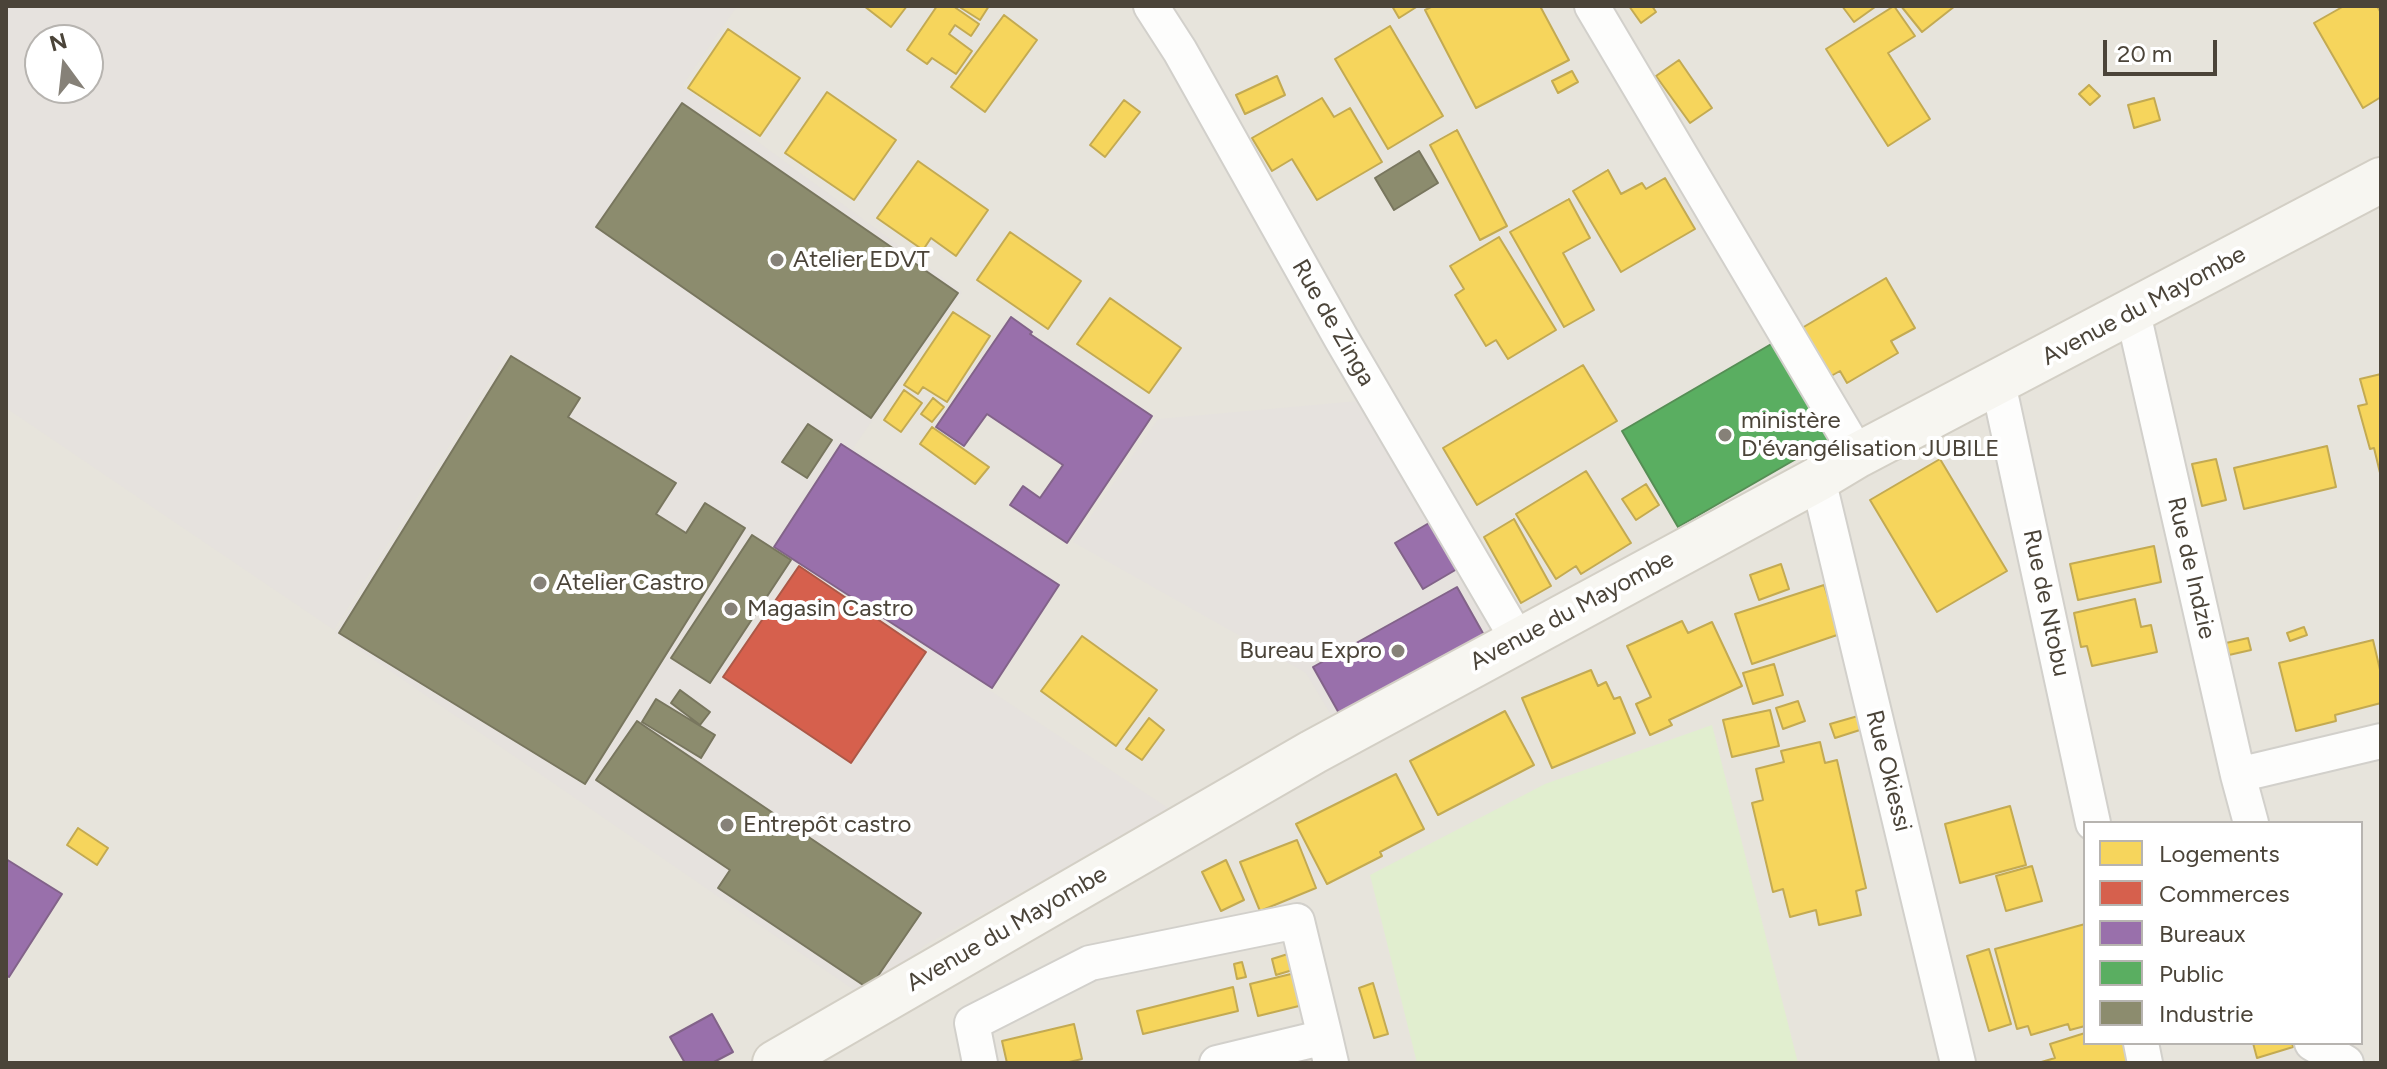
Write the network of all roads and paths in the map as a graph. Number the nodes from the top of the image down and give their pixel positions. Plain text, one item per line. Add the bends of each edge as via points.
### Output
1 (1151, 6) edge
2 (1592, 6) edge
3 (2381, 180) edge
4 (2133, 313) junction
5 (1998, 383) junction
6 (1858, 455) junction
7 (1818, 479) junction
8 (1518, 640) junction
9 (2381, 741) edge
10 (2238, 775) junction
11 (2093, 821) edge
12 (2250, 821) edge
13 (2315, 1045) edge
14 (1328, 1050) edge
15 (775, 1063) edge
16 (980, 1063) edge
17 (1217, 1063) edge
18 (1958, 1063) edge
19 (2346, 1063) edge

1 - 8 street, Rue de Zinga
2 - 6 street
3 - 4 street, Avenue du Mayombe
4 - 5 street, Avenue du Mayombe
4 - 10 street, Rue de Indzie
5 - 6 street, Avenue du Mayombe
5 - 11 street, Rue de Ntobu
6 - 7 street, Avenue du Mayombe
7 - 8 street, Avenue du Mayombe
7 - 18 street, Rue Okiessi
8 - 15 street, Avenue du Mayombe via 1313,752
9 - 10 street
10 - 12 street, Rue de Indzie
13 - 19 street
14 - 16 street via 1297,921 1090,963 972,1023
14 - 17 street

